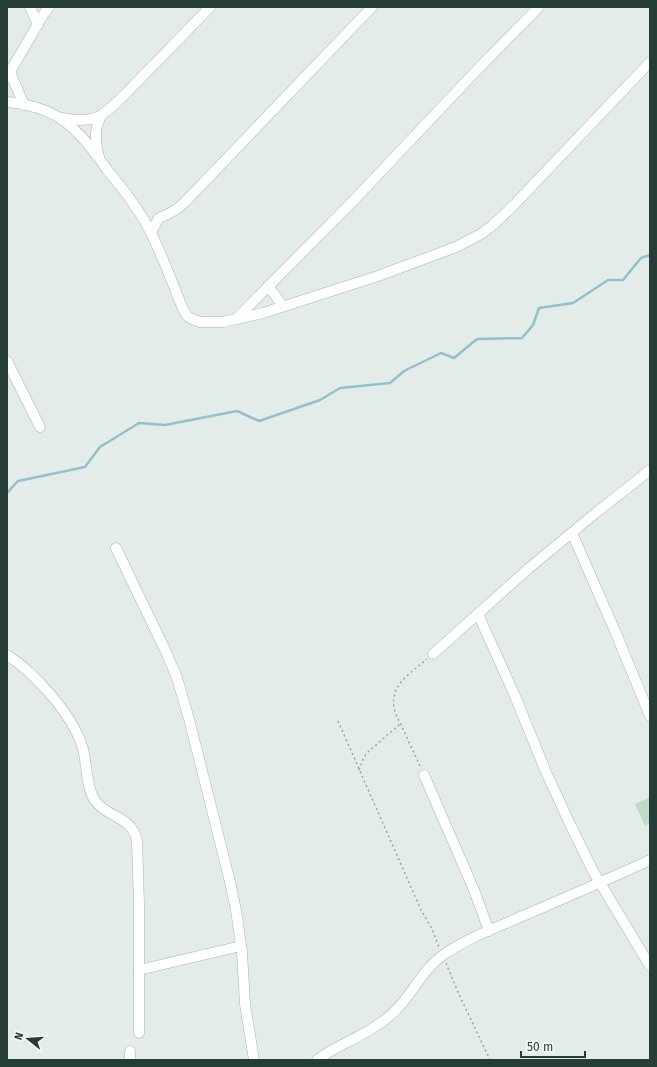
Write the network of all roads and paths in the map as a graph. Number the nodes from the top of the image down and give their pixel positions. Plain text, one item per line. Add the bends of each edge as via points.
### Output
1 (30, 7) edge
2 (49, 7) edge
3 (210, 7) edge
4 (372, 7) edge
5 (539, 7) edge
6 (38, 25) junction
7 (650, 62) edge
8 (8, 75) edge
9 (7, 102) edge
10 (24, 105) junction
11 (56, 116) junction
12 (101, 116) junction
13 (99, 158) junction
14 (142, 216) junction
15 (159, 218) junction
16 (151, 232) junction
17 (268, 286) junction
18 (283, 306) junction
19 (236, 319) junction
20 (7, 361) edge
21 (40, 427) dead end
22 (650, 470) edge
23 (572, 533) junction
24 (116, 548) dead end
25 (478, 614) junction
26 (433, 654) joint
27 (7, 655) edge
28 (650, 716) edge
29 (338, 721) dead end
30 (400, 724) junction
31 (359, 770) junction
32 (424, 775) joint
33 (650, 860) edge
34 (600, 883) junction
35 (489, 931) junction
36 (241, 946) junction
37 (443, 955) junction
38 (650, 966) edge
39 (139, 970) junction
40 (139, 1033) dead end
41 (254, 1060) edge
42 (317, 1060) edge
43 (490, 1060) edge

1 - 6 street
2 - 6 street
3 - 12 street
4 - 15 street via 185,202
5 - 17 street
6 - 8 street
7 - 18 street via 511,208 481,234 456,247 385,273
8 - 10 street
9 - 10 street
10 - 11 street
11 - 12 street via 87,120
11 - 13 street via 71,126
12 - 13 street via 96,133
13 - 14 street
14 - 15 street
14 - 16 street
15 - 16 street
16 - 19 street via 187,316 200,322
17 - 18 street
17 - 19 street
18 - 19 street
20 - 21 street
22 - 23 street
23 - 25 street
23 - 28 street
24 - 36 street via 160,640 183,697 230,882
25 - 26 street
25 - 34 street via 546,772
26 - 30 path via 399,684 395,692 394,705
27 - 39 street via 31,673 61,708 82,746 94,799 104,809 123,820 132,828 135,835
29 - 31 path
30 - 31 path via 368,752
30 - 32 path
31 - 37 path
32 - 35 street
33 - 34 street
34 - 35 street
34 - 38 street
35 - 37 street
36 - 39 street
36 - 41 street via 245,1004
37 - 42 street via 385,1020
37 - 43 path
39 - 40 street

